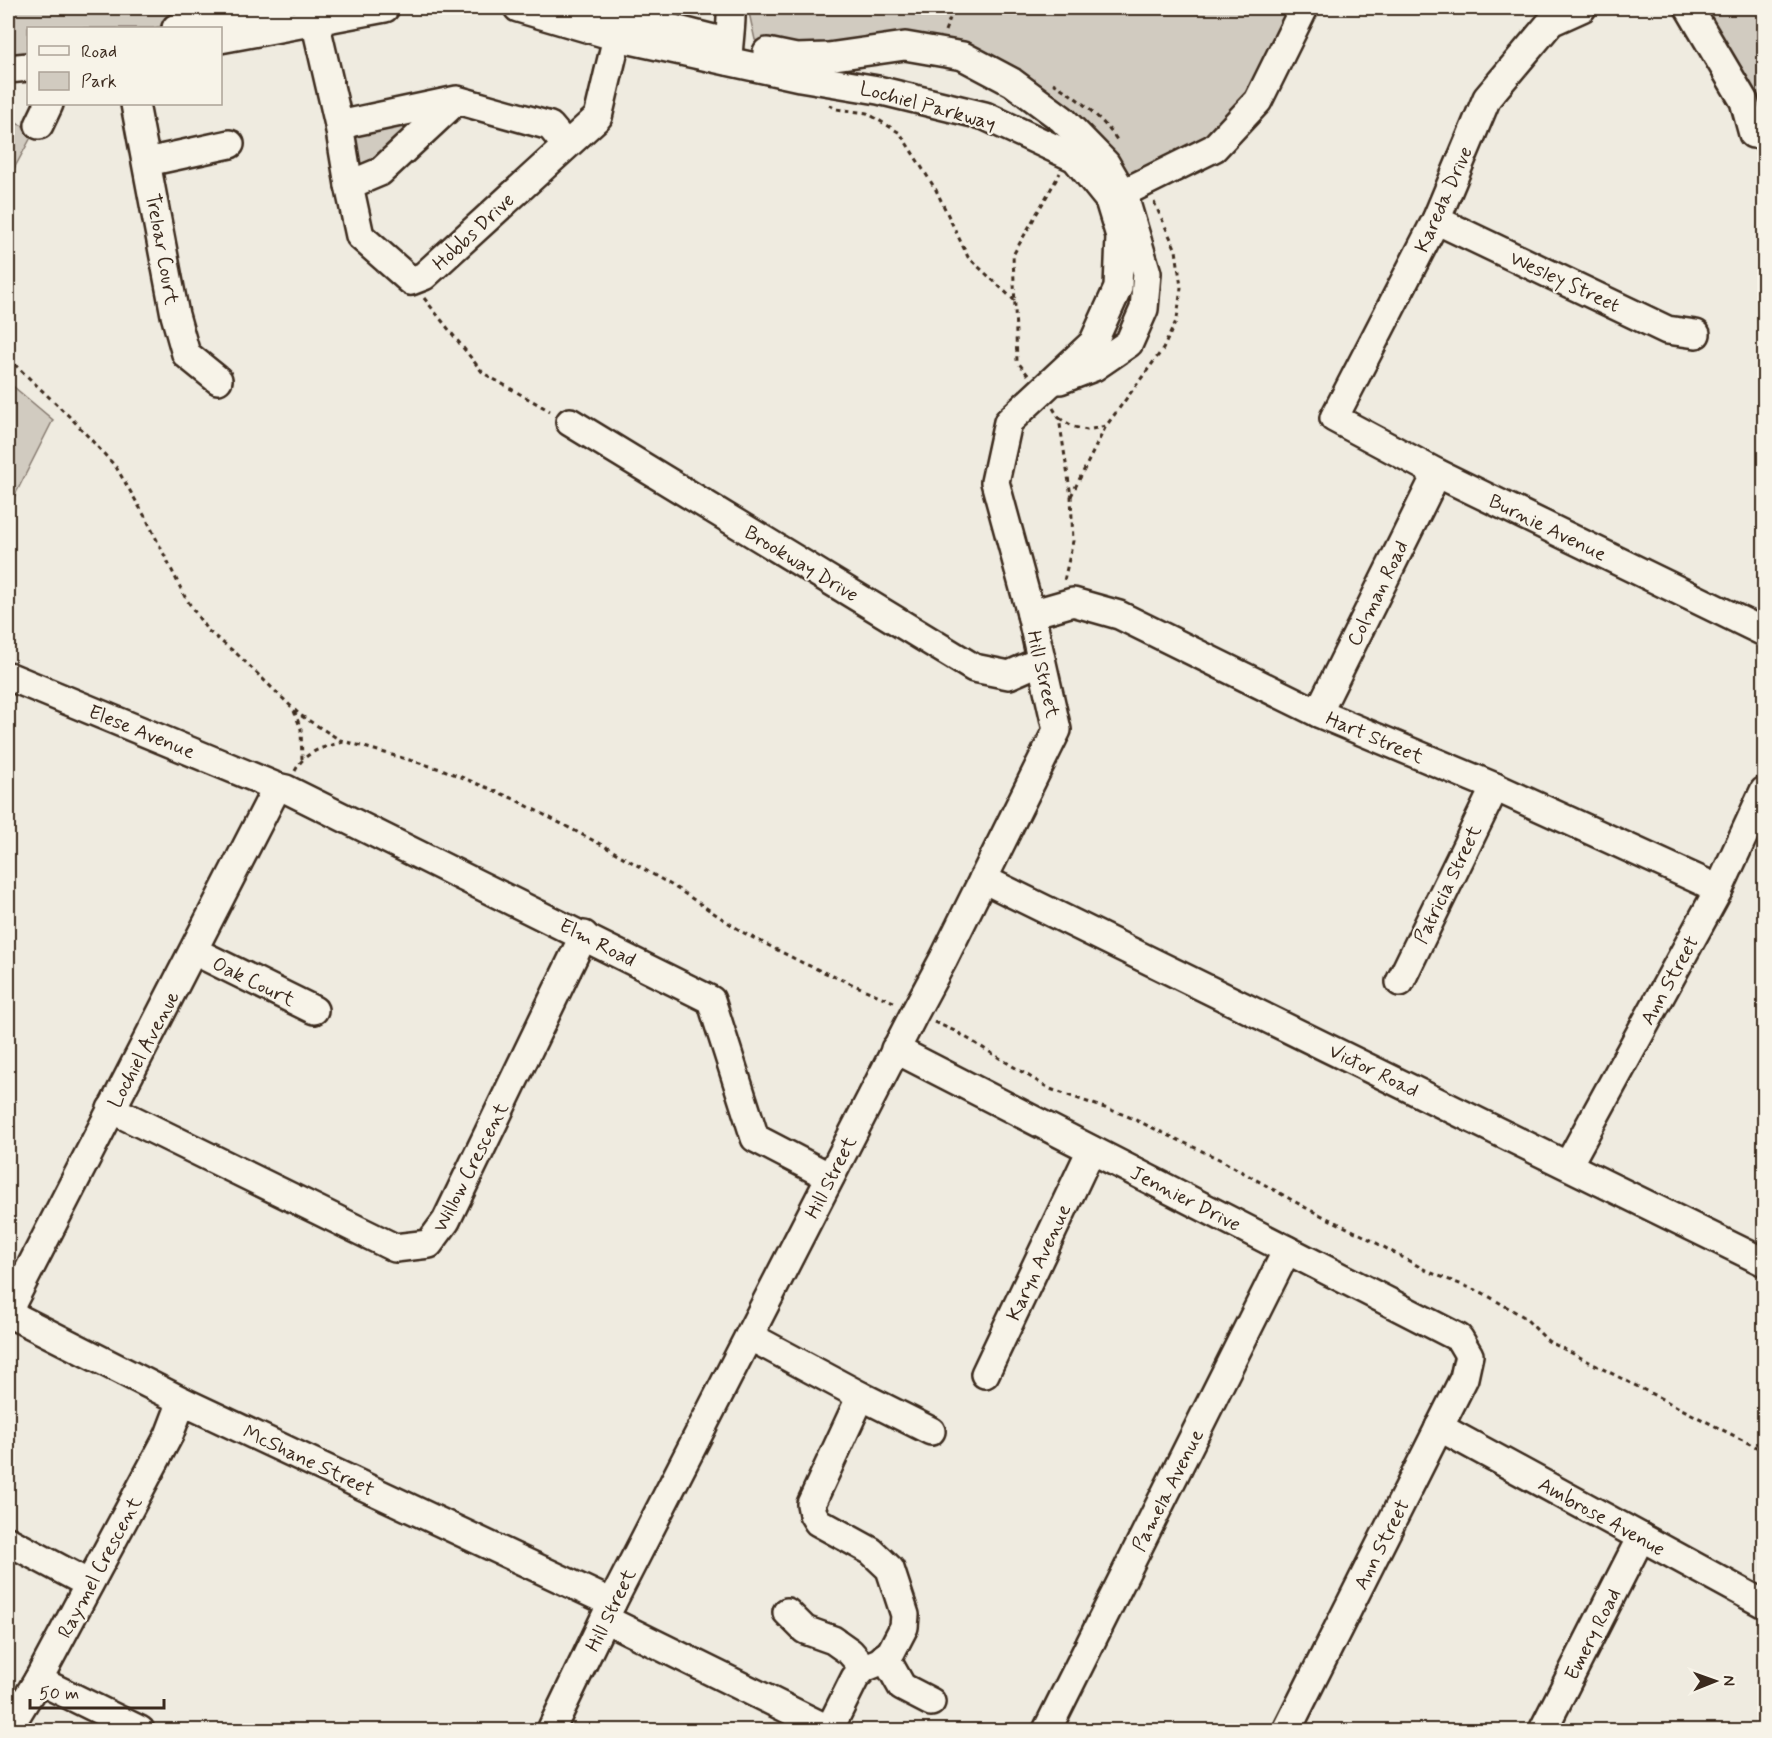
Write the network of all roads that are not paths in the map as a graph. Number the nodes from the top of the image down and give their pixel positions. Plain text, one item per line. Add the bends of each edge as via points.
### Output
1 (280, 8) edge
2 (385, 8) edge
3 (518, 8) edge
4 (591, 8) edge
5 (731, 8) edge
6 (1304, 8) edge
7 (1582, 8) edge
8 (1689, 8) edge
9 (320, 14) edge
10 (1544, 15) edge
11 (222, 27) edge
12 (621, 27) junction
13 (222, 28) edge
14 (728, 52) junction
15 (27, 67) edge
16 (8, 69) edge
17 (457, 100) junction
18 (135, 105) edge
19 (339, 124) junction
20 (1753, 134) dead end
21 (230, 144) dead end
22 (566, 145) junction
23 (147, 162) junction
24 (349, 185) junction
25 (1116, 196) junction
26 (1436, 220) junction
27 (1696, 334) dead end
28 (218, 380) dead end
29 (1334, 418) joint
30 (570, 423) road end
31 (1437, 473) junction
32 (1031, 614) junction
33 (1764, 632) edge
34 (1041, 661) junction
35 (8, 676) edge
36 (1318, 713) junction
37 (1495, 787) junction
38 (282, 788) junction
39 (1764, 792) edge
40 (983, 879) junction
41 (1719, 889) junction
42 (584, 935) junction
43 (194, 951) junction
44 (1400, 982) dead end
45 (314, 1010) dead end
46 (895, 1049) junction
47 (111, 1109) junction
48 (1091, 1150) junction
49 (1568, 1165) junction
50 (830, 1177) junction
51 (1287, 1250) junction
52 (1764, 1262) edge
53 (8, 1312) edge
54 (749, 1336) junction
55 (1468, 1355) joint
56 (985, 1374) dead end
57 (861, 1396) junction
58 (182, 1401) junction
59 (1439, 1427) junction
60 (931, 1431) dead end
61 (1641, 1537) junction
62 (8, 1541) edge
63 (89, 1584) junction
64 (1764, 1604) edge
65 (609, 1611) junction
66 (787, 1612) dead end
67 (874, 1663) junction
68 (38, 1680) junction
69 (931, 1702) dead end
70 (8, 1729) edge
71 (830, 1730) edge
72 (140, 1731) edge
73 (551, 1731) edge
74 (1047, 1731) edge
75 (1287, 1731) edge
76 (1543, 1731) edge

1 - 11 street
2 - 9 street
3 - 12 street, Lochiel Parkway
4 - 12 street, Lochiel Parkway
5 - 14 street
6 - 25 street via 1258,101 1214,148
7 - 10 street, Kareda Drive
8 - 20 street via 1744,101
9 - 13 street
9 - 19 street, Hobbs Drive
10 - 26 street, Kareda Drive via 1487,98
12 - 14 street, Lochiel Parkway
12 - 22 street, Hobbs Drive via 598,117
14 - 25 street, Lochiel Parkway via 800,77 878,90 985,116 1075,158
14 - 25 street, Lochiel Parkway via 828,57 905,46 963,56 1012,82 1062,119 1106,164
15 - 16 street
17 - 19 street
17 - 22 street via 550,126
17 - 24 street via 380,172
18 - 23 street, Treloar Court
19 - 24 street, Hobbs Drive
21 - 23 street
22 - 24 street, Hobbs Drive via 424,276 411,281 360,236
23 - 28 street, Treloar Court via 175,315 186,354
25 - 32 street, Lochiel Parkway via 1120,236 1118,288 1093,343 1008,422 995,482
26 - 27 street, Wesley Street via 1667,330
26 - 29 street, Kareda Drive
29 - 31 street, Burnie Avenue
30 - 34 street, Brookway Drive via 974,668 1009,675
31 - 33 street, Burnie Avenue
31 - 36 street, Colman Road
32 - 34 street, Hill Street
32 - 36 street, Hart Street via 1073,602 1119,615
34 - 40 street, Hill Street via 1057,730
35 - 38 street, Elese Avenue
36 - 37 street, Hart Street
37 - 41 street, Hart Street
37 - 44 street, Patricia Street
38 - 42 street, Elm Road
38 - 43 street, Lochiel Avenue
39 - 41 street, Ann Street
40 - 46 street, Hill Street
40 - 49 street, Victor Road
41 - 49 street, Ann Street
42 - 47 street, Willow Crescent via 446,1221 429,1244 395,1248
42 - 50 street, Elm Road via 711,1000 755,1138
43 - 45 street, Oak Court
43 - 47 street, Lochiel Avenue
46 - 48 street, Jennier Drive
46 - 50 street, Hill Street
47 - 53 street, Lochiel Avenue
48 - 51 street, Jennier Drive
48 - 56 street, Karyn Avenue
49 - 52 street, Victor Road
50 - 54 street, Hill Street
51 - 55 street, Jennier Drive via 1459,1338
51 - 74 street, Pamela Avenue
53 - 58 street, McShane Street
54 - 57 street
54 - 65 street, Hill Street
55 - 59 street, Ann Street via 1464,1378
57 - 60 street
57 - 67 street via 811,1504 818,1522 871,1551 890,1569 905,1615 904,1626 891,1652
58 - 63 street, Raymel Crescent via 169,1434
58 - 65 street, McShane Street
59 - 61 street, Ambrose Avenue
59 - 75 street, Ann Street
61 - 64 street, Ambrose Avenue
61 - 76 street, Emery Road
62 - 63 street
63 - 68 street, Raymel Crescent
65 - 71 street, McShane Street
65 - 73 street, Hill Street
66 - 67 street via 805,1630
67 - 69 street via 902,1687
67 - 71 street via 855,1678
68 - 70 street, Raymel Crescent
68 - 72 street

